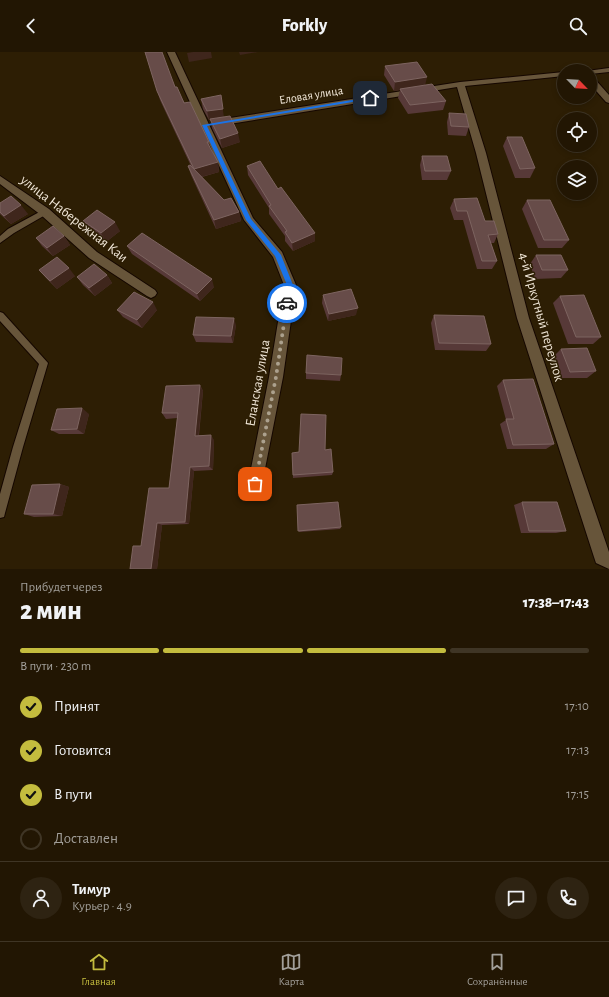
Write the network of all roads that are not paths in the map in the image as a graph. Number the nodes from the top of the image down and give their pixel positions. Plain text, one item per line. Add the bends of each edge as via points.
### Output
1 (171, 52) edge
2 (609, 70) edge
3 (597, 71) edge
4 (557, 75) edge
5 (460, 84) junction
6 (597, 87) edge
7 (609, 100) edge
8 (204, 125) junction
9 (0, 179) edge
10 (45, 212) junction
11 (0, 240) edge
12 (151, 293) dead end
13 (0, 314) edge
14 (255, 484) dead end
15 (0, 513) edge
16 (606, 559) edge

1 - 8 street, Еланская улица
2 - 3 street
4 - 5 street, Еловая улица
5 - 8 street, Еловая улица
5 - 16 street, 4-й Иркутный переулок via 482,153 523,318
6 - 7 street
8 - 14 street, Еланская улица via 249,220 278,255 290,285 276,377
9 - 10 street, улица Набережная Каи
10 - 11 lane
10 - 12 street, улица Набережная Каи via 93,255
13 - 15 lane via 44,363

